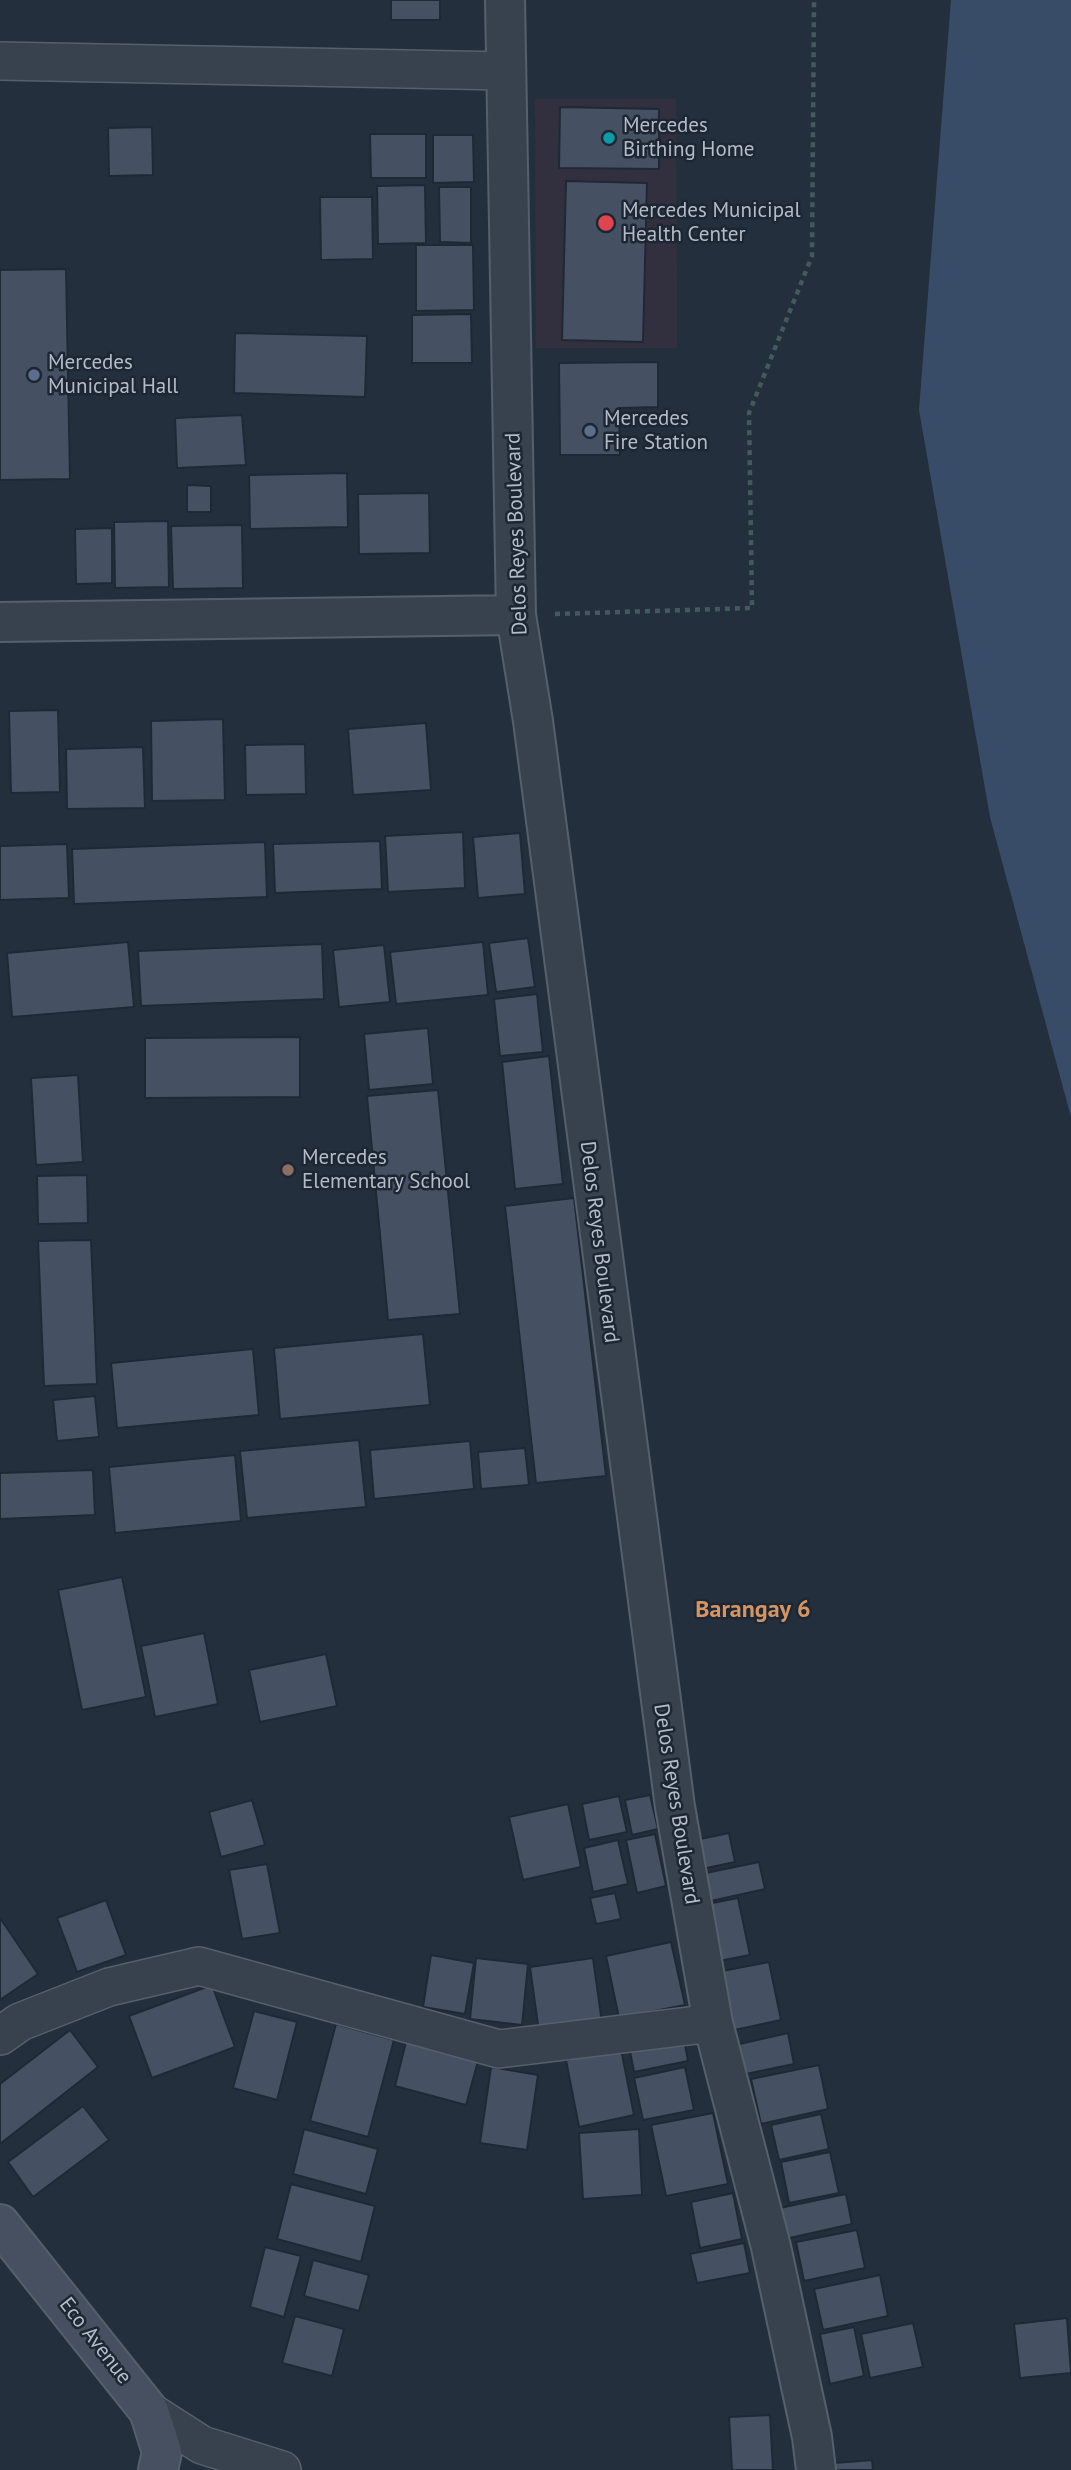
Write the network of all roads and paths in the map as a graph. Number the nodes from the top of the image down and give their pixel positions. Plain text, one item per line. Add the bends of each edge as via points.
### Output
1 (505, 0) edge
2 (814, 0) edge
3 (0, 61) edge
4 (506, 71) junction
5 (516, 615) junction
6 (0, 622) edge
7 (713, 2023) junction
8 (0, 2036) edge
9 (0, 2224) edge
10 (149, 2410) junction
11 (158, 2470) edge
12 (282, 2470) edge
13 (816, 2470) edge

1 - 4 street, Delos Reyes Boulevard
2 - 5 path via 812,256 749,413 752,608
3 - 4 street
4 - 5 street, Delos Reyes Boulevard
5 - 6 street
5 - 7 street, Delos Reyes Boulevard via 640,1565 675,1807
7 - 8 street via 499,2049 199,1966 109,1987 20,2022
7 - 13 street, Delos Reyes Boulevard via 771,2247
9 - 10 main road, Eco Avenue
10 - 11 main road, Eco Avenue via 162,2452
10 - 12 street via 202,2445

